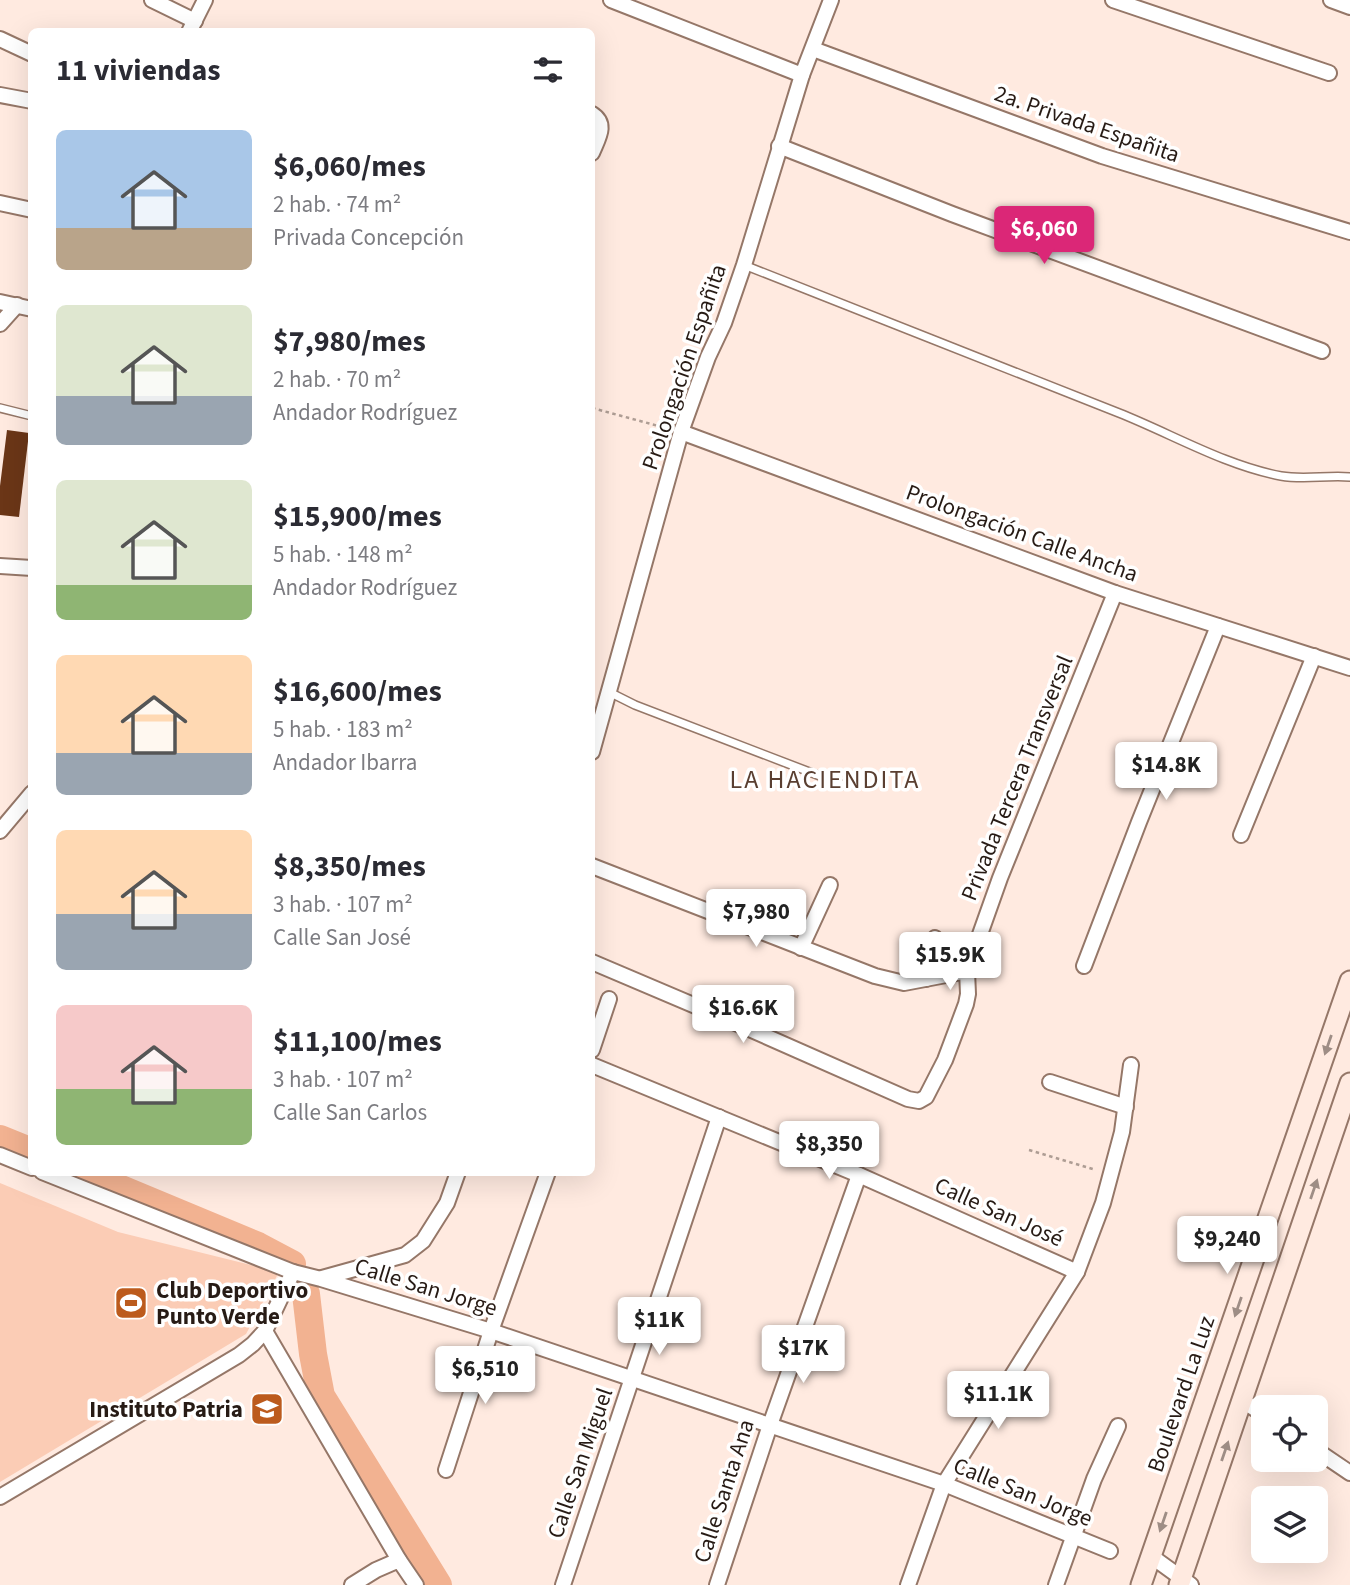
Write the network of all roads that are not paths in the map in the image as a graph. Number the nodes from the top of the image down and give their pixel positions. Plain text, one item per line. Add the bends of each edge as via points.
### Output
1 (152, 0) edge
2 (205, 0) edge
3 (611, 0) edge
4 (831, 0) edge
5 (1113, 0) edge
6 (1331, 0) edge
7 (1350, 7) edge
8 (192, 26) edge
9 (0, 39) edge
10 (813, 49) junction
11 (28, 52) edge
12 (1329, 73) dead end
13 (802, 75) junction
14 (0, 95) edge
15 (28, 100) edge
16 (595, 115) edge
17 (595, 146) edge
18 (779, 146) junction
19 (0, 203) edge
20 (28, 209) edge
21 (1350, 232) edge
22 (744, 265) junction
23 (0, 302) edge
24 (17, 305) junction
25 (28, 308) edge
26 (0, 324) edge
27 (1322, 351) dead end
28 (0, 408) edge
29 (28, 415) edge
30 (681, 432) junction
31 (1350, 477) edge
32 (0, 566) edge
33 (28, 568) edge
34 (1115, 593) junction
35 (1217, 626) junction
36 (1314, 656) junction
37 (1350, 668) edge
38 (608, 692) junction
39 (595, 741) edge
40 (846, 786) dead end
41 (28, 798) edge
42 (0, 831) edge
43 (1241, 835) dead end
44 (595, 867) edge
45 (830, 885) dead end
46 (935, 938) dead end
47 (801, 948) junction
48 (595, 963) edge
49 (1084, 966) dead end
50 (967, 976) junction
51 (926, 979) junction
52 (1350, 981) edge
53 (609, 999) dead end
54 (595, 1041) edge
55 (1131, 1065) dead end
56 (595, 1066) edge
57 (1050, 1082) dead end
58 (1350, 1083) edge
59 (1126, 1107) junction
60 (719, 1117) junction
61 (0, 1155) edge
62 (28, 1166) edge
63 (859, 1175) junction
64 (51, 1176) edge
65 (457, 1176) edge
66 (547, 1176) edge
67 (293, 1272) junction
68 (1077, 1272) junction
69 (321, 1279) junction
70 (265, 1331) junction
71 (491, 1331) junction
72 (633, 1378) junction
73 (1243, 1402) junction
74 (1251, 1407) edge
75 (770, 1425) junction
76 (1118, 1426) dead end
77 (1328, 1458) edge
78 (446, 1470) dead end
79 (1350, 1473) edge
80 (944, 1484) junction
81 (0, 1497) edge
82 (1072, 1536) junction
83 (1110, 1551) dead end
84 (1151, 1556) junction
85 (399, 1560) junction
86 (412, 1579) edge
87 (1184, 1583) edge
88 (352, 1585) edge
89 (563, 1585) edge
90 (717, 1585) edge
91 (908, 1585) edge
92 (1056, 1585) edge
93 (1141, 1585) edge

1 - 8 street
2 - 8 street
3 - 13 street
4 - 10 street, Prolongación Españita
5 - 12 street
6 - 7 street
9 - 11 street
10 - 13 street, Prolongación Españita
10 - 21 street, 2a. Privada Españita via 1102,156
13 - 18 street, Prolongación Españita
14 - 15 street
16 - 17 street via 601,123
18 - 22 street, Prolongación Españita
18 - 27 street
19 - 20 street
22 - 30 street, Prolongación Españita
22 - 31 lane via 1242,465 1302,478
23 - 24 street
24 - 25 street
24 - 26 street
28 - 29 lane
30 - 34 street, Prolongación Calle Ancha
30 - 38 street, Prolongación Españita
32 - 33 street
34 - 35 street, Prolongación Calle Ancha
34 - 50 street, Privada Tercera Transversal via 1000,878
35 - 36 street, Prolongación Calle Ancha
35 - 49 street
36 - 37 street, Prolongación Calle Ancha
36 - 43 street
38 - 39 street, Prolongación Españita
38 - 40 lane
41 - 42 street
44 - 47 street
45 - 47 street
46 - 51 street
47 - 51 street via 893,981
48 - 50 street, Privada Tercera Transversal via 919,1101 931,1090 946,1060 966,1004
50 - 51 street
52 -> 84 main road, Boulevard La Luz
53 - 54 street
55 - 59 street
56 - 60 street, Calle San José
57 - 59 street
73 -> 58 main road
59 - 68 street via 1103,1203
60 - 63 street, Calle San José
60 - 72 street, Calle San Miguel
61 - 62 street
63 - 68 street, Calle San José
63 - 75 street, Calle Santa Ana
64 - 67 street, Calle San Jorge
65 - 69 street via 447,1203 423,1241 405,1255
66 - 71 street
67 - 69 street, Calle San Jorge
67 - 70 street
68 - 80 street
69 - 71 street, Calle San Jorge
70 - 81 street via 239,1355
70 - 85 street
71 - 72 street, Calle San Jorge
71 - 78 street
72 - 75 street, Calle San Jorge
72 - 89 street, Calle San Miguel
73 - 74 street
87 -> 73 main road
75 - 80 street, Calle San Jorge
75 - 90 street, Calle Santa Ana
76 - 82 street
77 - 79 street
80 - 82 street, Calle San Jorge
80 - 91 street
82 - 83 street, Calle San Jorge
82 - 92 street
84 - 87 street
84 - 93 main road, Boulevard La Luz
85 - 86 street
85 - 88 street

